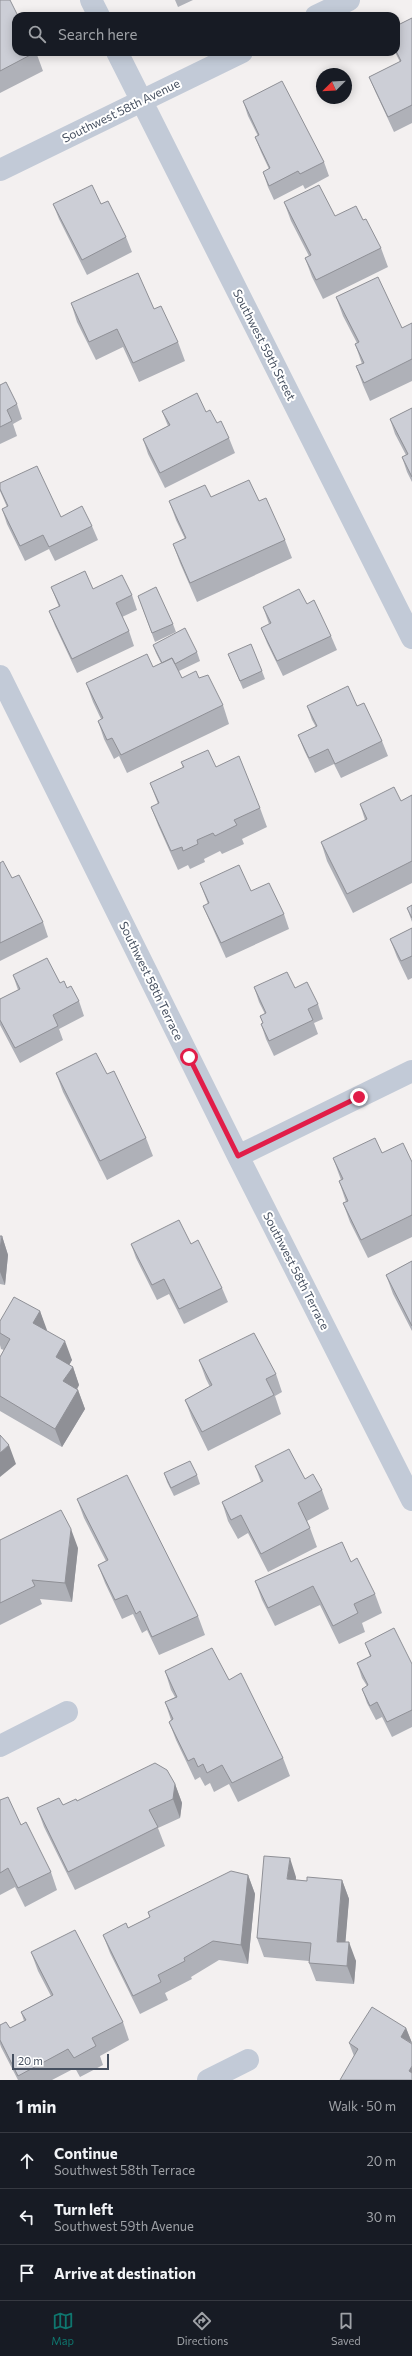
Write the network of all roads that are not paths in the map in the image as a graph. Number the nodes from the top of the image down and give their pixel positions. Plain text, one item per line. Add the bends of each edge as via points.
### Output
1 (91, 0) edge
2 (349, 0) edge
3 (97, 12) edge
4 (324, 12) edge
5 (119, 56) edge
6 (234, 56) edge
7 (142, 101) junction
8 (0, 170) edge
9 (412, 638) edge
10 (0, 676) edge
11 (412, 1071) edge
12 (238, 1156) junction
13 (412, 1500) edge
14 (67, 1712) dead end
15 (0, 1746) edge
16 (248, 2060) dead end
17 (208, 2080) edge

1 - 3 street
2 - 4 street
5 - 7 street, Southwest 59th Street
6 - 7 street, Southwest 58th Avenue
7 - 8 street, Southwest 58th Avenue
7 - 9 street, Southwest 59th Street
10 - 12 street, Southwest 58th Terrace
11 - 12 street
12 - 13 street, Southwest 58th Terrace
14 - 15 street
16 - 17 street

